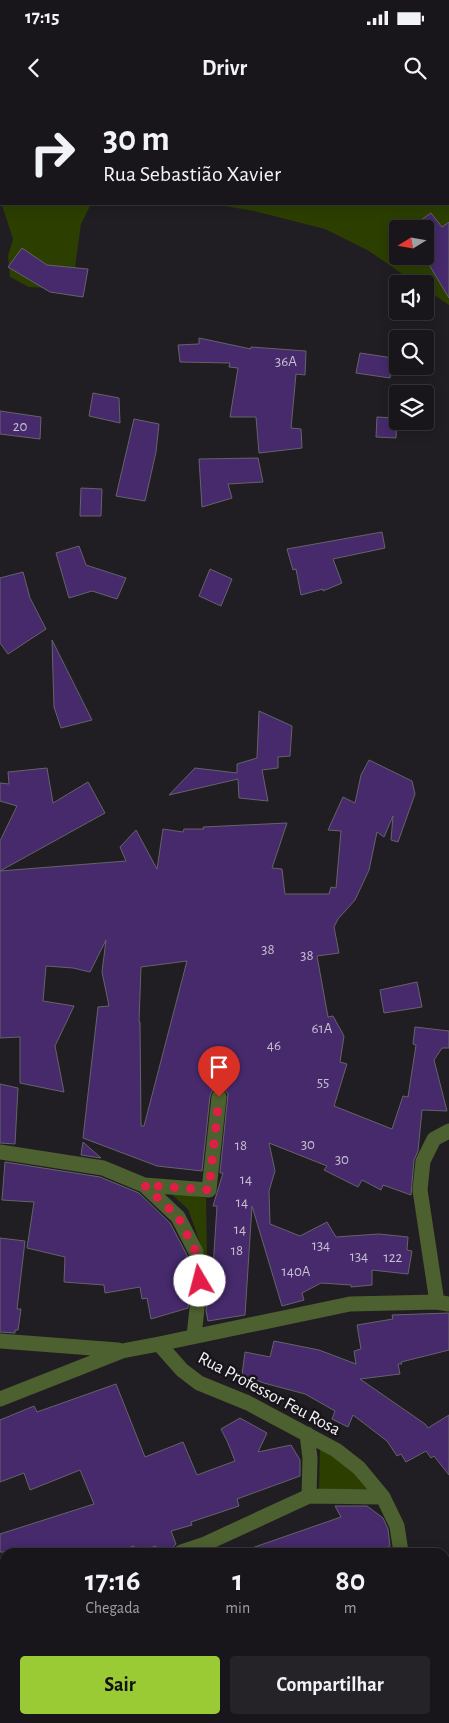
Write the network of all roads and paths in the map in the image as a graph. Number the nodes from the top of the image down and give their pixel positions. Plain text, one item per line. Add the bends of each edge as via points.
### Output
1 (219, 1097) dead end
2 (449, 1131) edge
3 (0, 1152) edge
4 (144, 1185) junction
5 (443, 1303) edge
6 (194, 1336) junction
7 (0, 1342) edge
8 (159, 1344) junction
9 (122, 1351) junction
10 (0, 1399) edge
11 (307, 1434) junction
12 (309, 1496) junction
13 (383, 1497) junction
14 (193, 1548) edge
15 (400, 1548) edge

1 - 4 street via 209,1190
2 - 5 street via 434,1139 423,1161 420,1190
3 - 4 street via 104,1168
4 - 6 street via 178,1217 196,1252 200,1281
5 - 6 street via 350,1304
6 - 8 street
7 - 9 street
8 - 9 street
8 - 11 street, Rua Professor Feu Rosa via 182,1370 199,1383 248,1403
9 - 10 street
11 - 12 street
11 - 13 street, Rua Professor Feu Rosa via 359,1468
12 - 13 street
12 - 14 street
13 - 15 street, Rua Professor Feu Rosa via 397,1526

